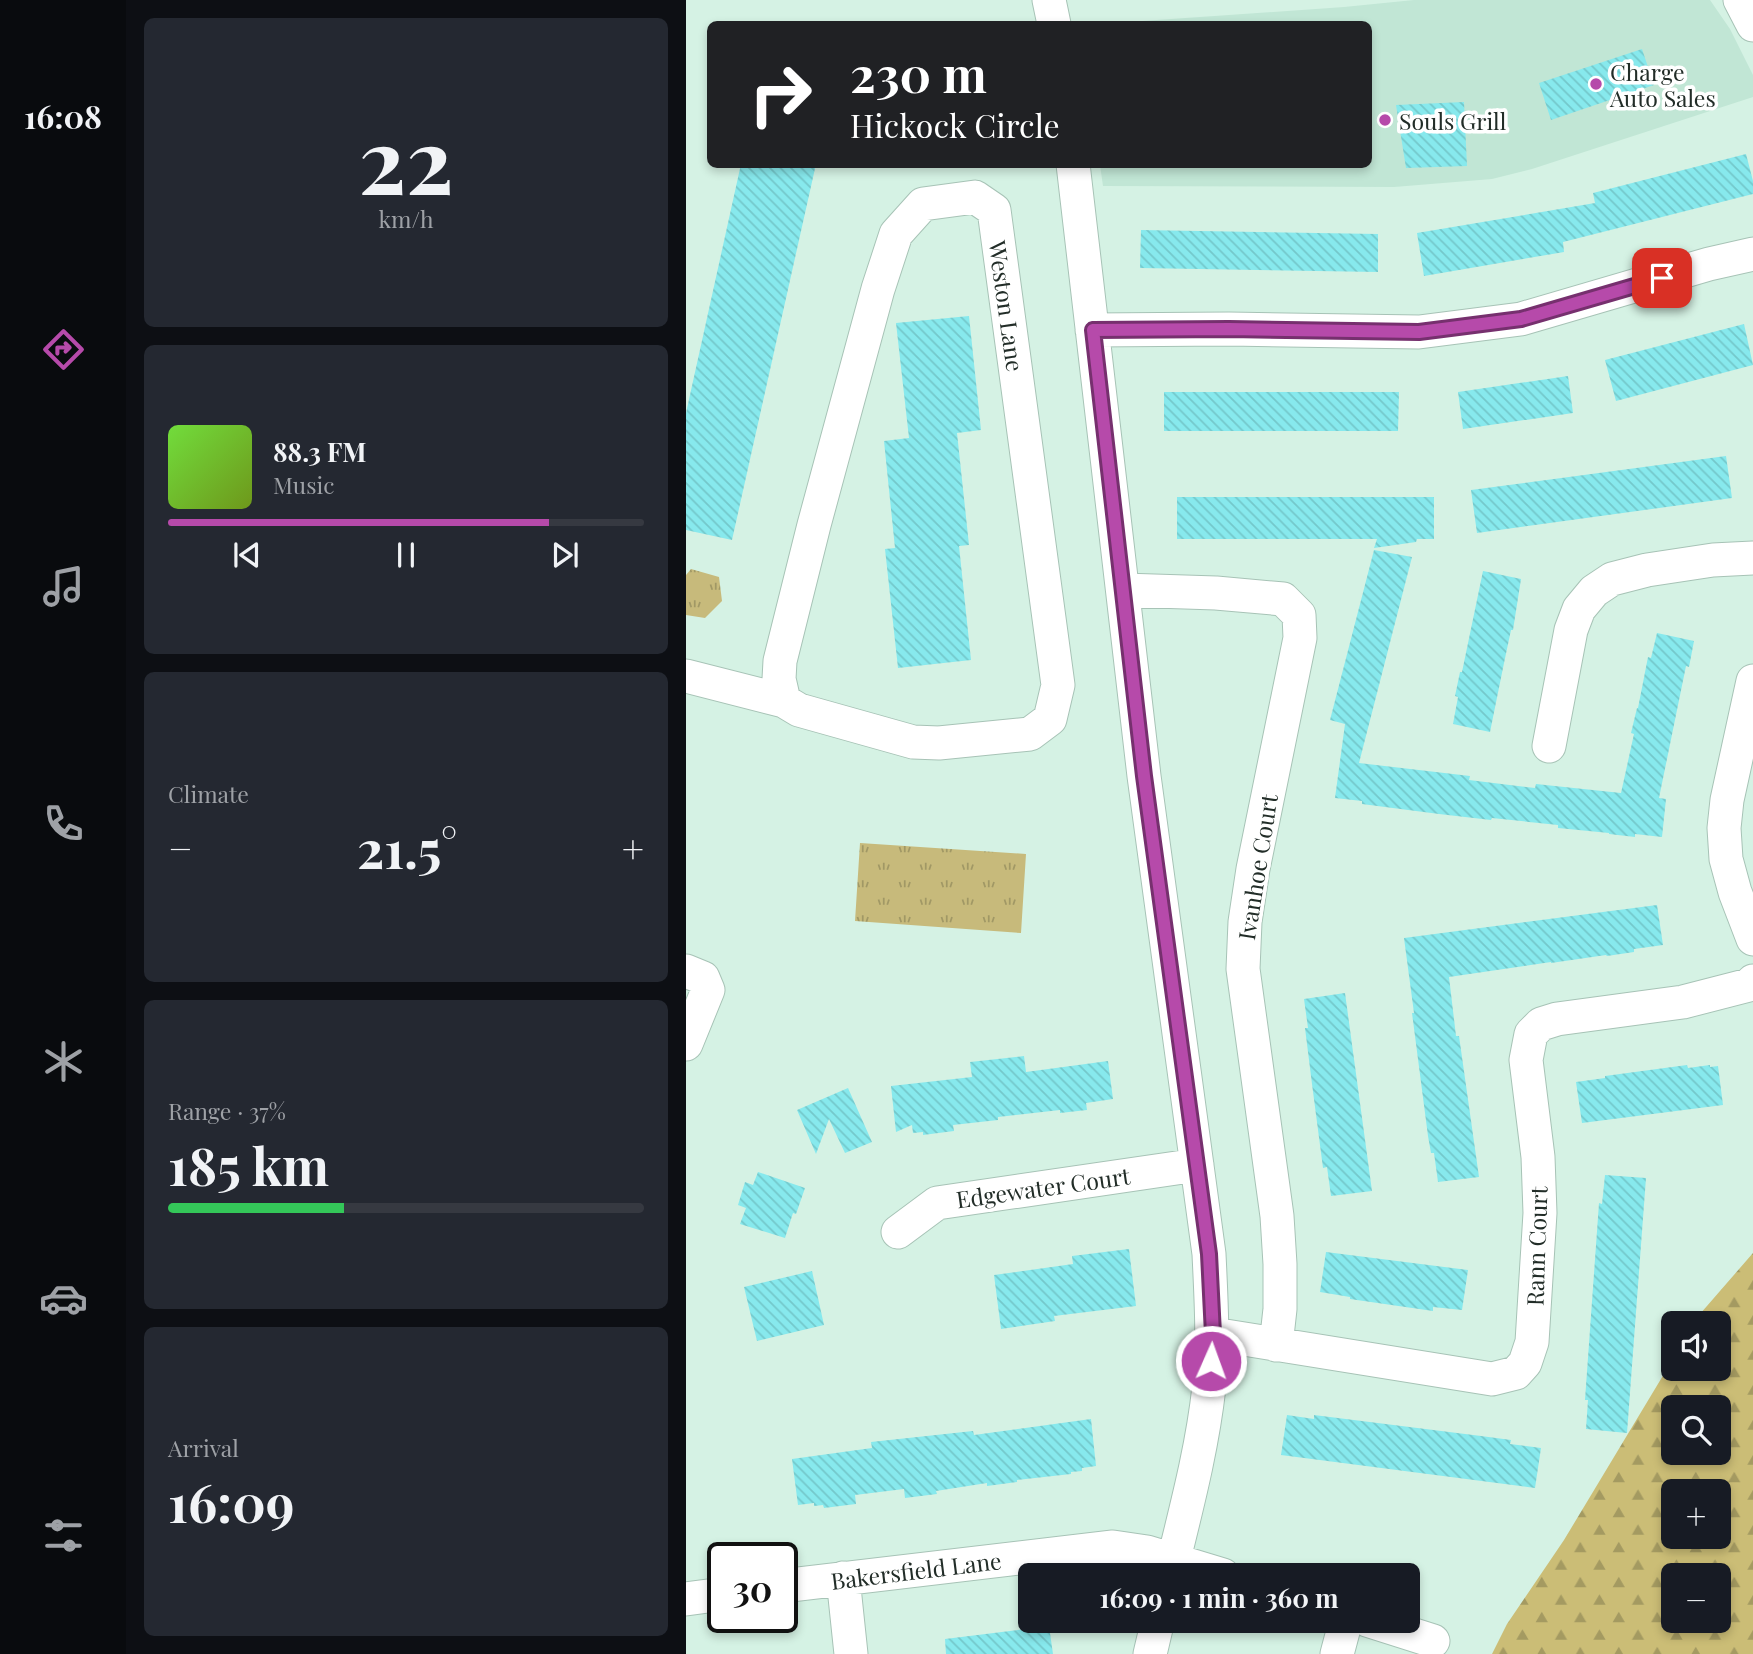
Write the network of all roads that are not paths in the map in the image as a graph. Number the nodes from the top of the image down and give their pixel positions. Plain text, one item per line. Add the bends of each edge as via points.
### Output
1 (1049, 0) edge
2 (1741, 0) edge
3 (1053, 21) edge
4 (1753, 25) edge
5 (1073, 168) edge
6 (1753, 254) edge
7 (1093, 330) junction
8 (1753, 558) edge
9 (1123, 590) junction
10 (686, 676) edge
11 (1753, 681) edge
12 (784, 701) junction
13 (1549, 746) dead end
14 (1753, 939) edge
15 (686, 971) edge
16 (1751, 983) edge
17 (686, 1044) edge
18 (1197, 1165) junction
19 (898, 1231) dead end
20 (1213, 1334) junction
21 (1276, 1345) junction
22 (1164, 1563) edge
23 (1173, 1563) edge
24 (843, 1578) junction
25 (798, 1584) edge
26 (707, 1596) edge
27 (686, 1599) edge
28 (1155, 1633) edge
29 (1343, 1633) edge
30 (1408, 1633) edge
31 (1433, 1641) dead end
32 (851, 1654) edge
33 (1150, 1654) edge
34 (1337, 1654) edge

1 - 3 street
2 - 4 street
5 - 7 street
6 - 7 street via 1521,319 1432,330
7 - 9 street
8 - 13 street via 1647,570 1612,579 1594,592 1579,609 1571,630
9 - 18 street
9 - 21 street, Ivanhoe Court via 1283,599 1299,615 1300,638 1253,869 1243,969 1277,1216 1280,1309
10 - 12 street, Weston Lane
11 - 14 street via 1724,828 1726,859
12 - 12 street, Weston Lane via 799,710 913,742 1030,734 1049,719 1058,685 996,223 994,210 975,197 923,204 896,233 780,661
15 - 17 street via 703,978 708,990
16 - 21 street, Rann Court via 1683,1002 1557,1019 1541,1024 1531,1034 1526,1059 1540,1213 1532,1342 1516,1373 1492,1379
18 - 19 street, Edgewater Court via 937,1203
18 - 20 street via 1209,1254
20 - 21 street, Rann Court
20 - 23 street via 1192,1489
22 - 24 street, Bakersfield Lane via 1137,1550 1113,1547
24 - 25 street, Bakersfield Lane
24 - 32 street
26 - 27 street
28 - 33 street
29 - 34 street
30 - 31 street

